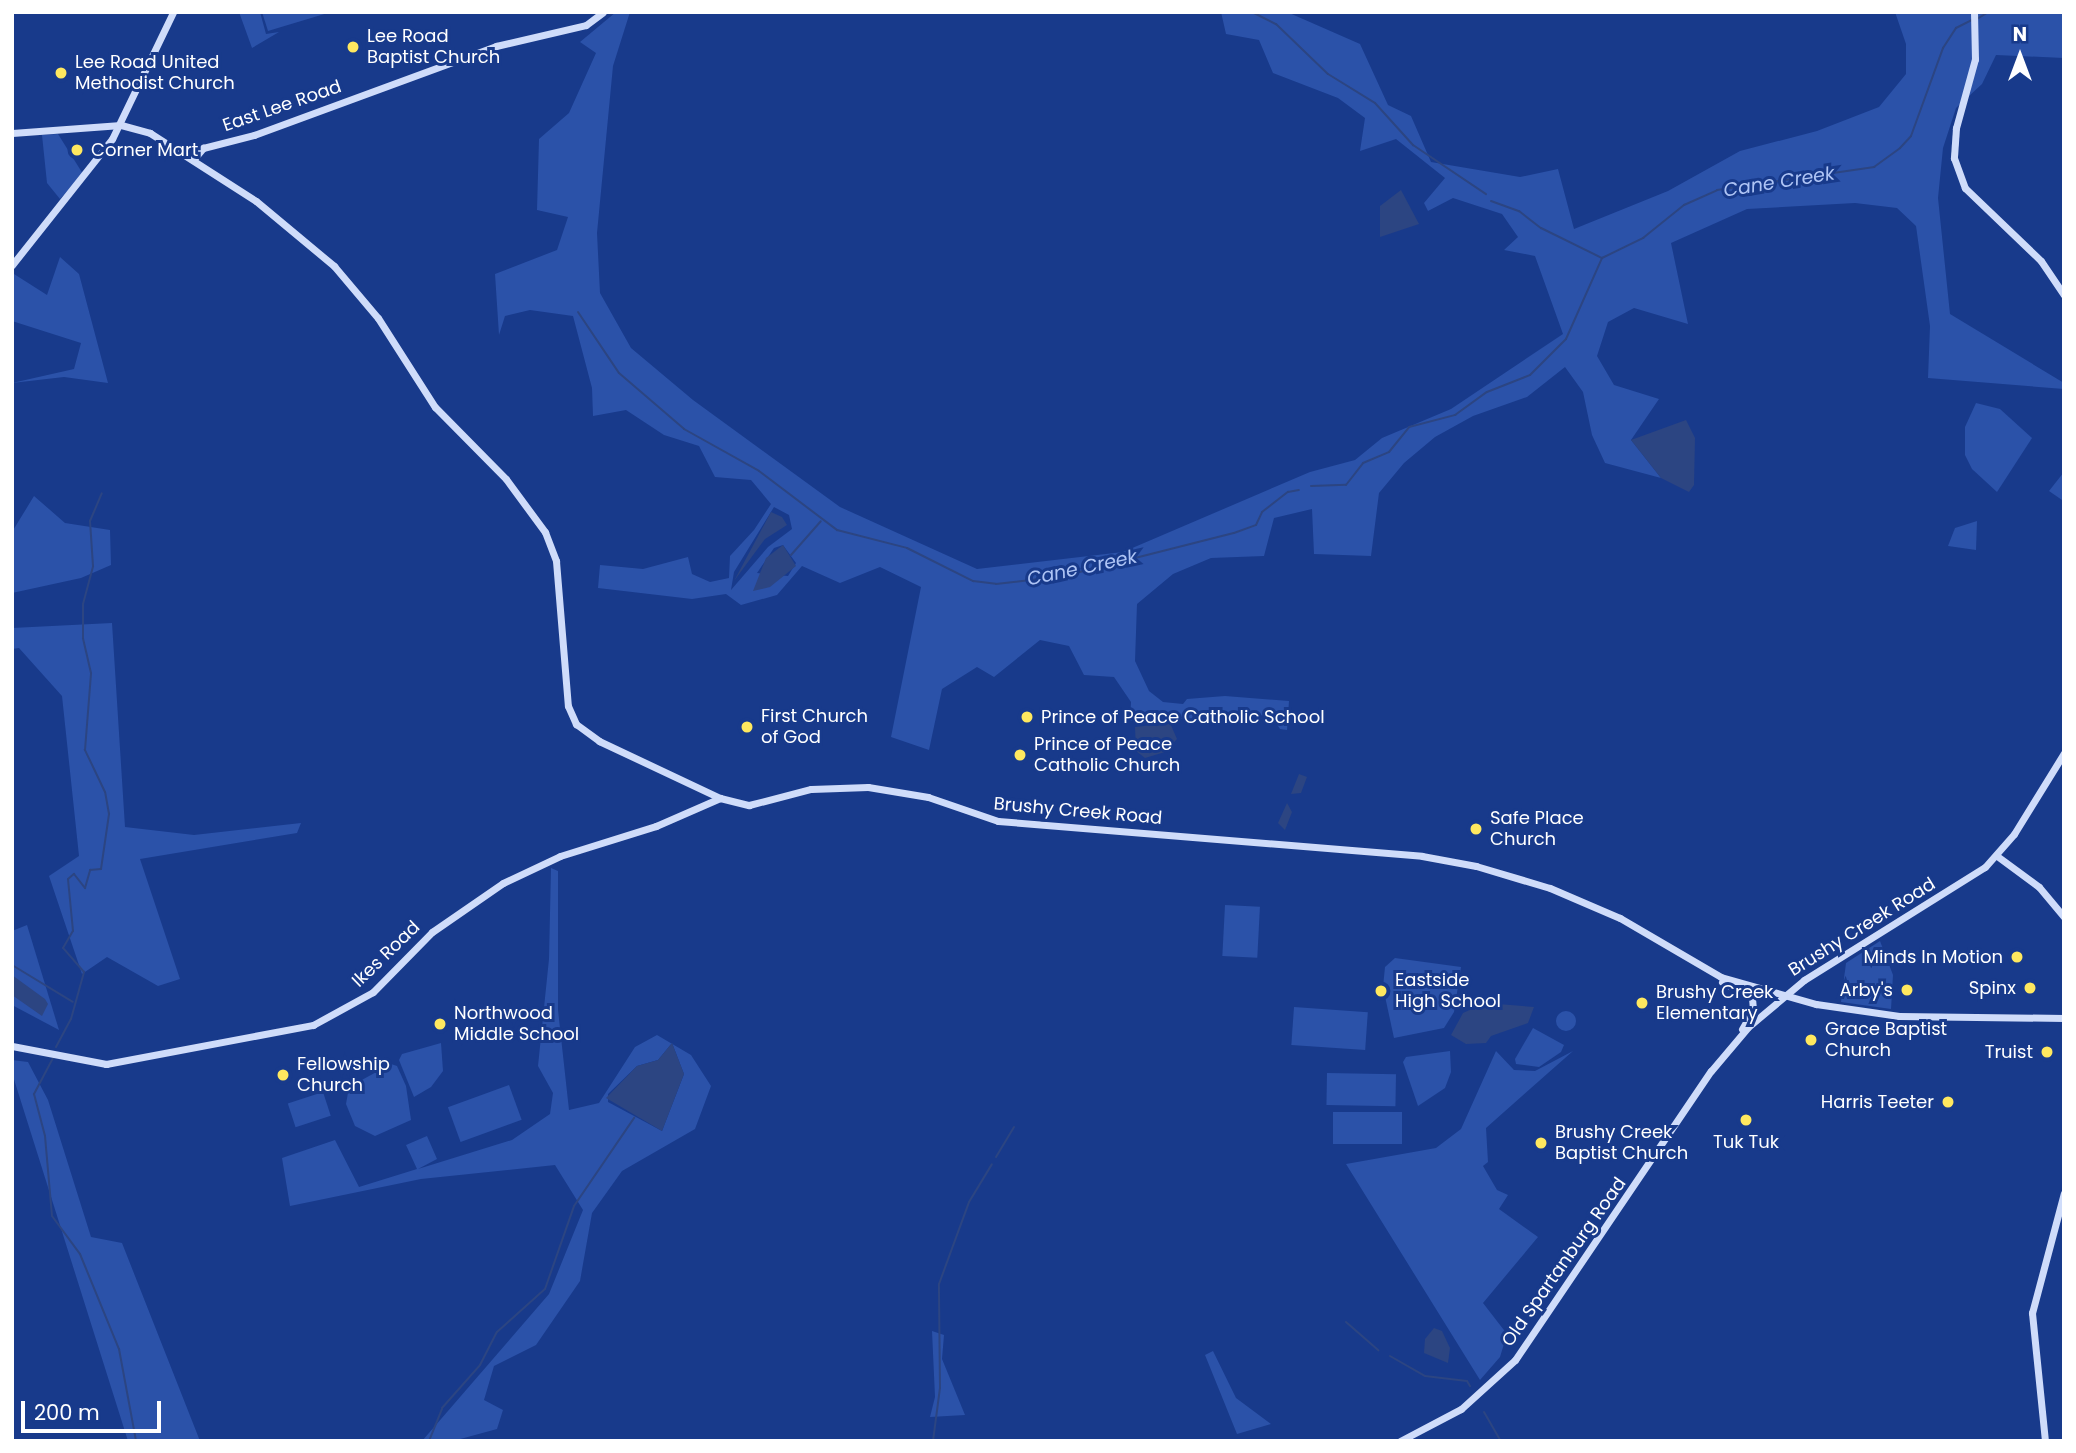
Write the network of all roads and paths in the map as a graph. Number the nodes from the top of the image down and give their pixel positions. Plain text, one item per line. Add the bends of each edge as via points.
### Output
1 (173, 12) edge
2 (603, 12) edge
3 (1974, 14) edge
4 (121, 125) junction
5 (12, 133) edge
6 (193, 160) junction
7 (12, 265) edge
8 (2064, 295) edge
9 (2064, 753) edge
10 (720, 798) junction
11 (1997, 856) junction
12 (2064, 917) edge
13 (1693, 961) junction
14 (1784, 994) junction
15 (2064, 1018) edge
16 (1733, 1043) junction
17 (12, 1046) edge
18 (2064, 1193) edge
19 (1400, 1441) edge
20 (2045, 1441) edge

1 - 4 street
2 - 6 street, East Lee Road via 586,24 496,46 254,135 204,148
3 - 8 street via 1974,69 1956,128 1954,158 1965,188 2041,261
4 - 5 street
4 - 6 street via 150,133
4 - 7 street via 88,174
6 - 10 street, Brushy Creek Road via 271,212 351,282 417,385 532,511 556,561 568,706 576,724 599,741
9 - 11 street, Brushy Creek Road
10 - 13 street, Brushy Creek Road via 749,805 811,789 868,787 928,797 998,821 1422,856 1550,888 1620,918
10 - 17 street, Ikes Road via 656,826 560,856 483,894 432,932 373,992 313,1025 106,1064
11 - 12 street via 2039,887
11 - 14 street, Brushy Creek Road via 1961,885
13 - 14 street, Brushy Creek Road via 1732,981
13 - 16 street via 1752,998 1753,1010
14 - 15 street via 1869,1015
14 - 16 street, Old Spartanburg Road
16 - 19 street, Old Spartanburg Road via 1514,1361 1461,1409
18 - 20 street via 2032,1313

